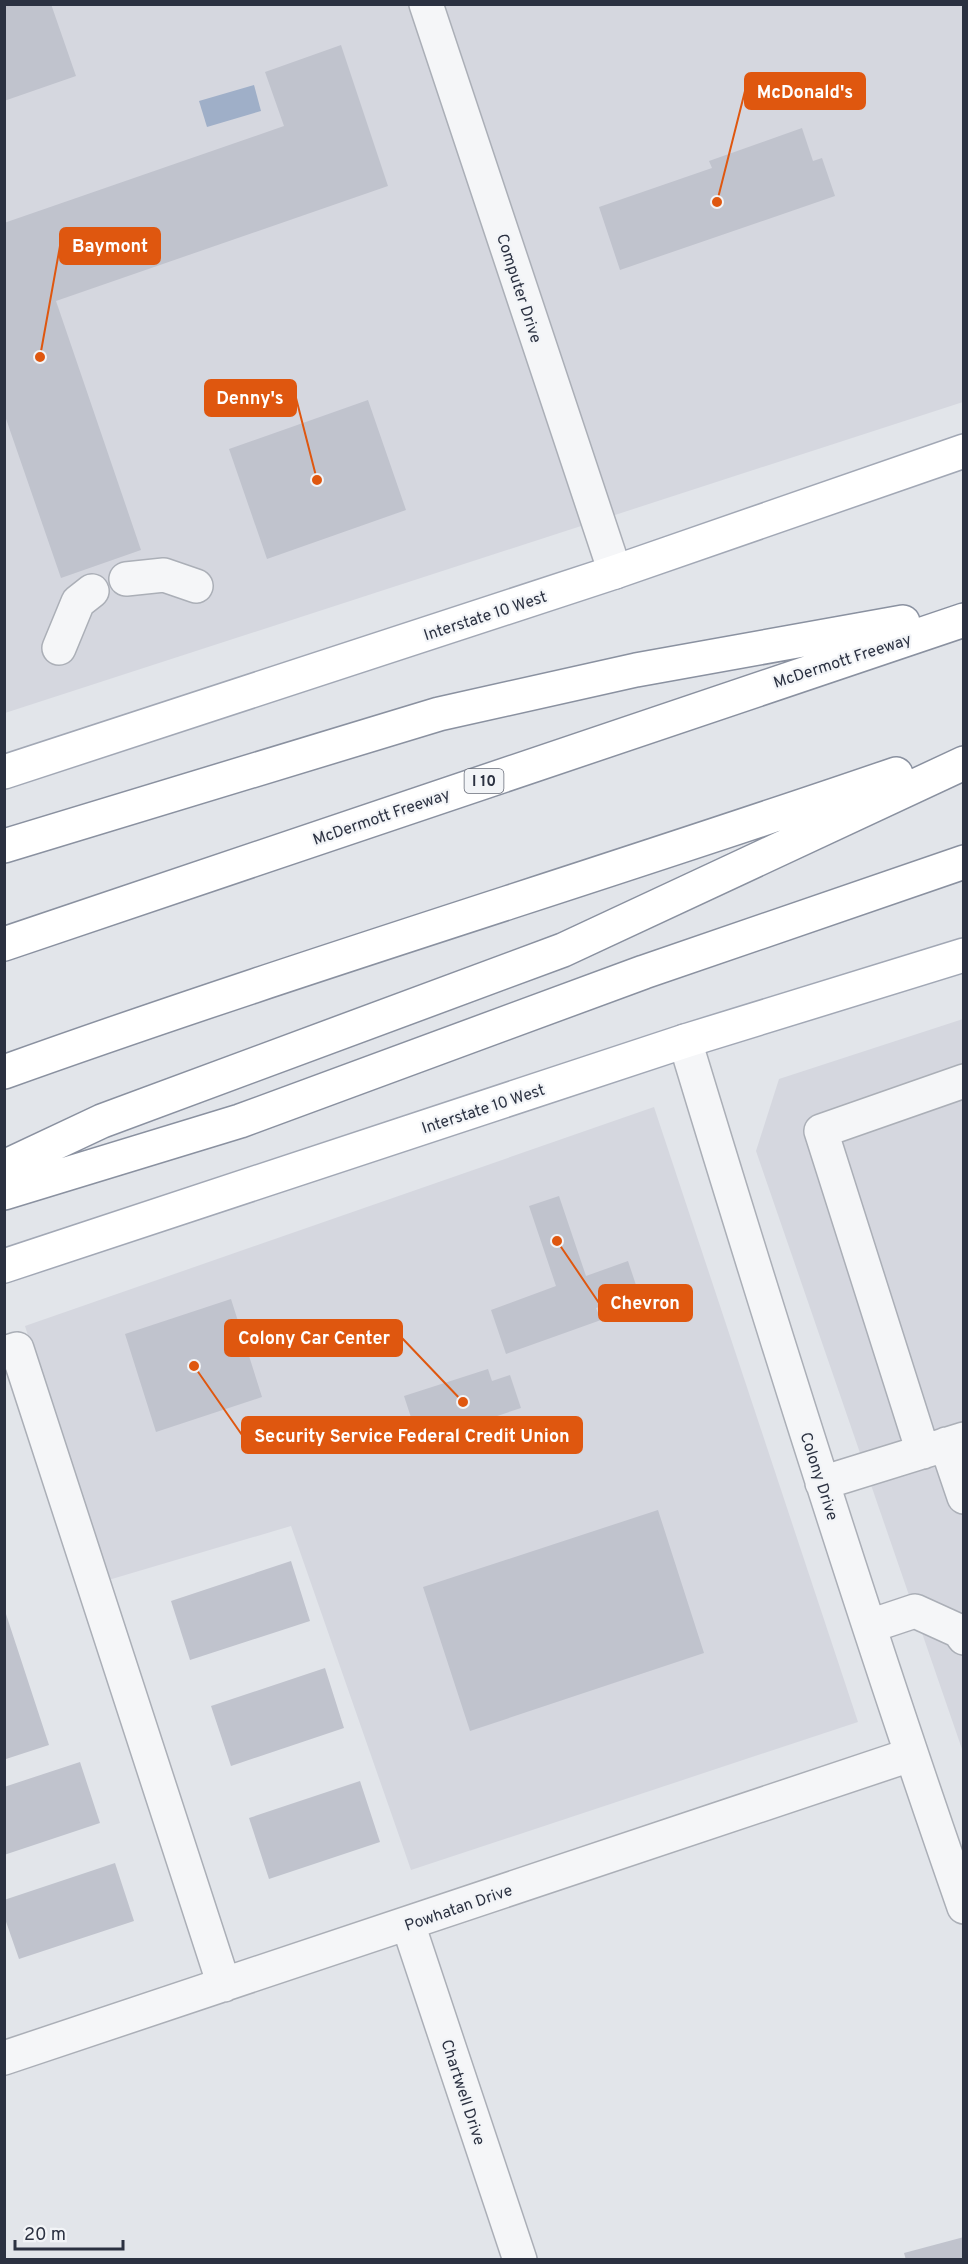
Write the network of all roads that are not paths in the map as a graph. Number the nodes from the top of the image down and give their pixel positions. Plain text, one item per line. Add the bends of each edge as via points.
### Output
1 (426, 4) edge
2 (963, 451) edge
3 (615, 572) junction
4 (126, 579) dead end
5 (196, 586) dead end
6 (92, 591) dead end
7 (963, 612) edge
8 (963, 620) edge
9 (59, 648) dead end
10 (963, 751) edge
11 (963, 763) edge
12 (4, 772) edge
13 (4, 846) edge
14 (963, 862) edge
15 (4, 944) edge
16 (963, 955) edge
17 (685, 1041) junction
18 (4, 1072) edge
19 (963, 1081) edge
20 (4, 1167) edge
21 (4, 1193) edge
22 (4, 1266) edge
23 (4, 1353) edge
24 (944, 1445) edge
25 (822, 1483) junction
26 (963, 1497) edge
27 (870, 1626) junction
28 (963, 1638) edge
29 (910, 1755) junction
30 (963, 1907) edge
31 (408, 1924) junction
32 (224, 1985) junction
33 (4, 2058) edge
34 (519, 2259) edge

1 - 3 street, Computer Drive
2 - 3 main road, Interstate 10 West
3 - 12 main road, Interstate 10 West
4 - 5 street via 164,575
6 - 9 street via 78,602
7 - 13 main road via 636,669 439,714
8 - 15 main road, McDermott Freeway / I 10
10 - 18 main road
11 - 20 main road via 562,950 102,1121
14 - 21 main road via 644,972 240,1121
16 - 17 main road, Interstate 10 West
17 - 22 main road, Interstate 10 West
17 - 25 street, Colony Drive
19 - 24 street via 822,1131
23 - 32 street via 17,1349
24 - 25 street
24 - 26 street
25 - 27 street, Colony Drive
27 - 28 street via 915,1611 959,1631
27 - 29 street, Colony Drive
29 - 30 street, Colony Drive
29 - 31 street, Powhatan Drive
31 - 32 street, Powhatan Drive
31 - 34 street, Chartwell Drive
32 - 33 street, Powhatan Drive

